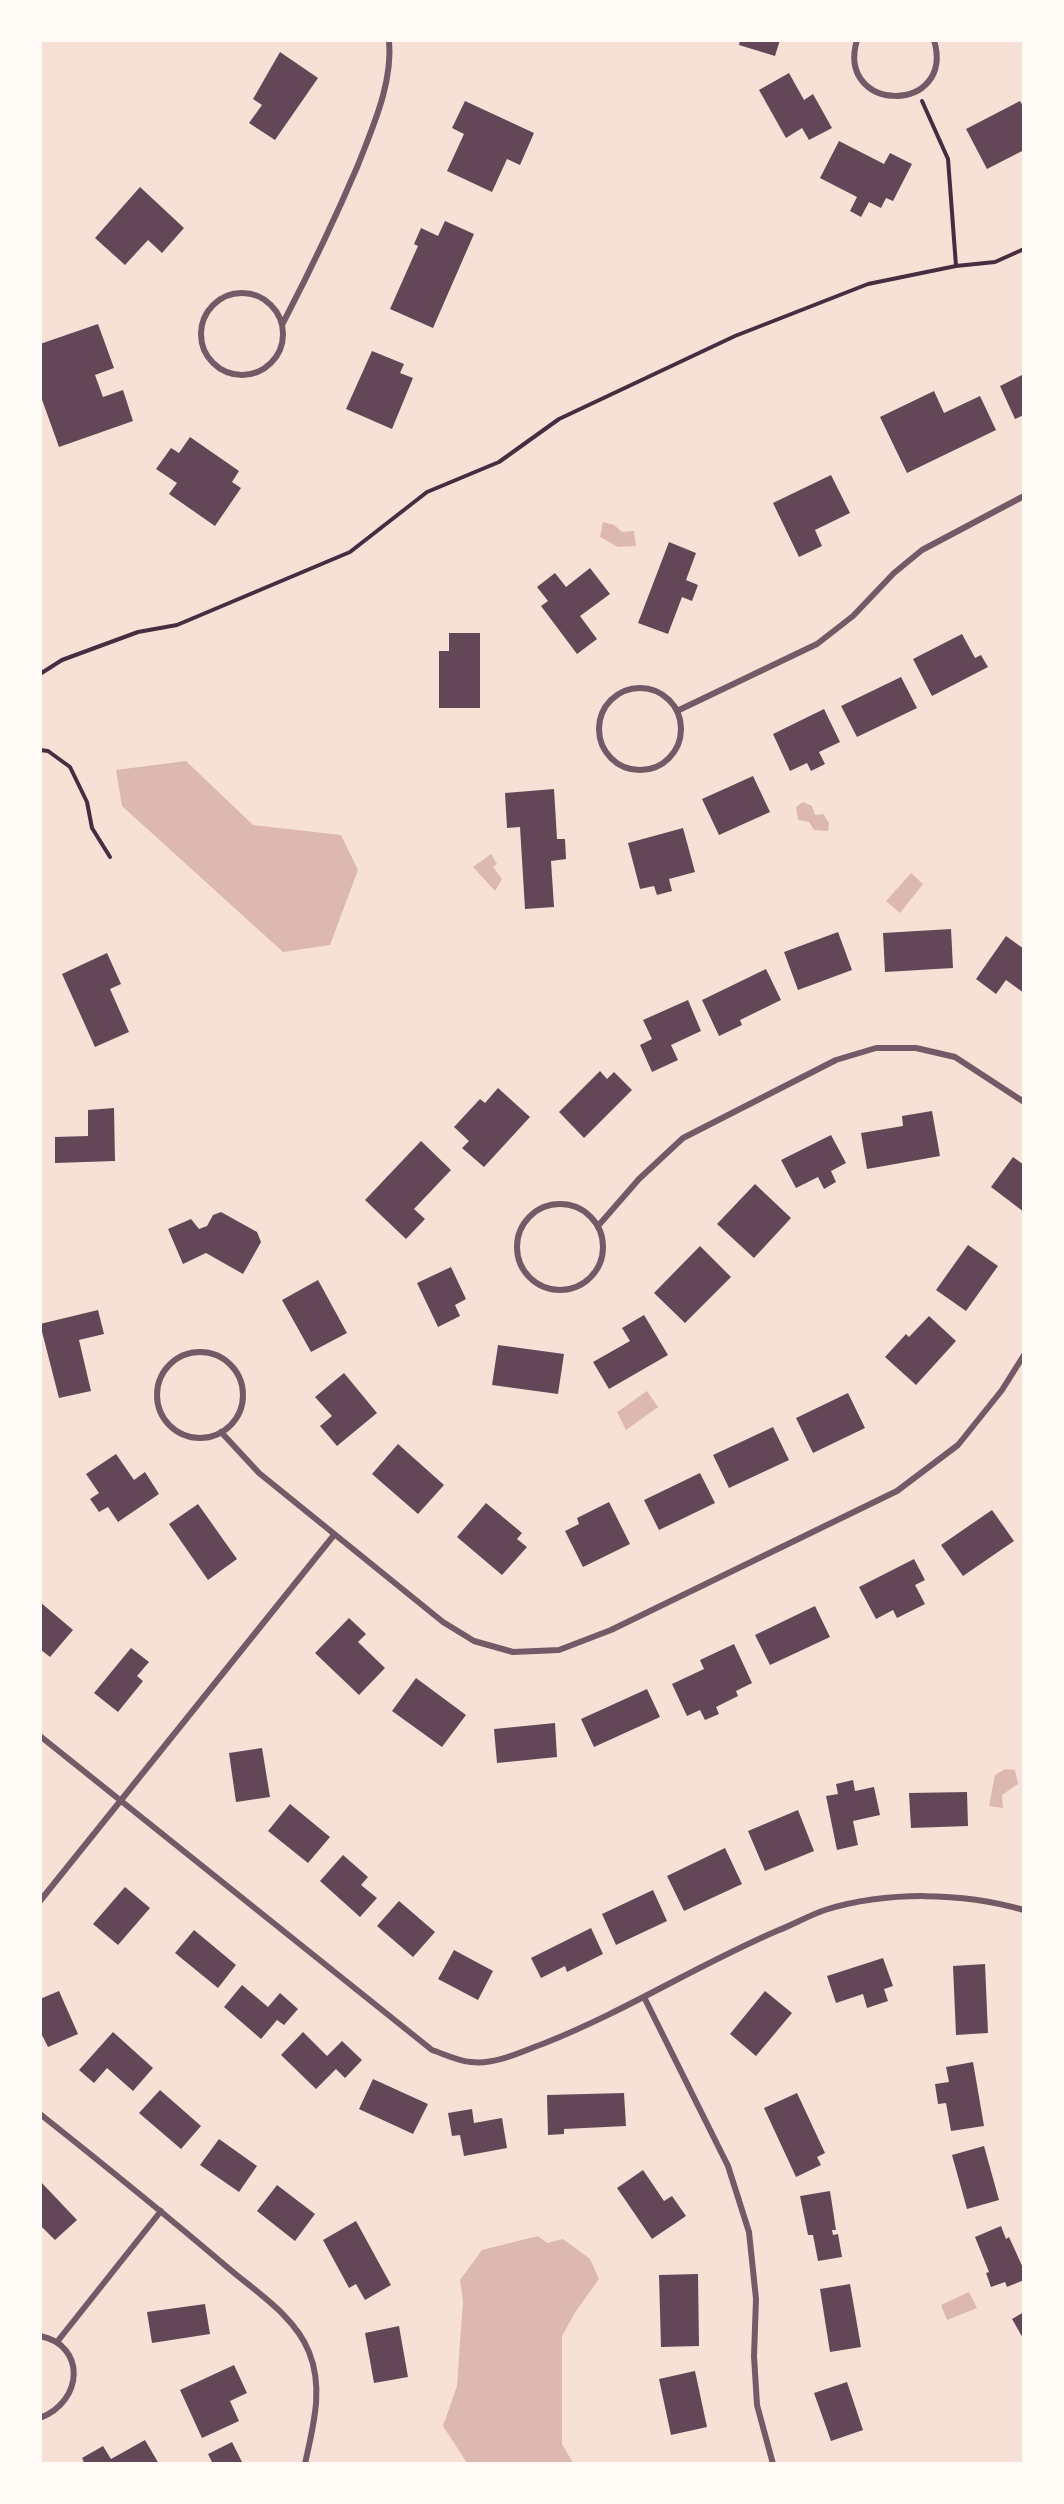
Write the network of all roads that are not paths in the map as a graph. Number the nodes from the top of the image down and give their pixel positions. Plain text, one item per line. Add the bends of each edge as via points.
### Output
1 (389, 40) edge
2 (858, 40) edge
3 (934, 40) edge
4 (283, 324) junction
5 (1023, 496) edge
6 (677, 711) junction
7 (1023, 1102) edge
8 (598, 1226) junction
9 (1023, 1355) edge
10 (221, 1432) junction
11 (334, 1535) junction
12 (40, 1736) edge
13 (121, 1801) junction
14 (40, 1900) edge
15 (1023, 1910) edge
16 (644, 1997) junction
17 (40, 2114) edge
18 (161, 2211) junction
19 (40, 2336) edge
20 (57, 2342) junction
21 (40, 2418) edge
22 (305, 2463) edge
23 (773, 2463) edge

1 - 4 street via 389,69 377,116 326,241
2 - 3 street via 855,64 864,83 892,97 918,91 930,80 937,60
4 - 4 street via 279,313 263,298 242,292 232,294 207,313 202,345 221,370 242,376 253,374 272,364 278,355
5 - 6 street via 922,550 847,622 817,644
6 - 6 street via 653,690 621,692 600,716 598,737 602,748 626,769 658,767 679,743
7 - 8 street via 955,1058 916,1048 876,1048 836,1060 683,1138 639,1179
8 - 8 street via 577,1207 550,1205 537,1210 526,1219 516,1242 524,1271 534,1282 561,1290 588,1280 603,1255
9 - 11 street via 1002,1390 958,1445 897,1491 611,1630 559,1650 513,1652 474,1641 443,1622
10 - 10 street via 242,1406 238,1373 212,1353 179,1357 159,1383 162,1416 188,1436
10 - 11 street via 259,1473
11 - 13 street
12 - 13 street
13 - 14 street
13 - 16 street via 432,2050 471,2062 509,2057
15 - 16 street via 951,1898 892,1898 826,1910 725,1953
16 - 23 street via 728,2166 748,2232 756,2299 757,2405
17 - 18 street
18 - 20 street
18 - 22 street via 291,2322 300,2335 317,2384 316,2412
19 - 20 street
20 - 21 street via 73,2364 73,2385 64,2404

